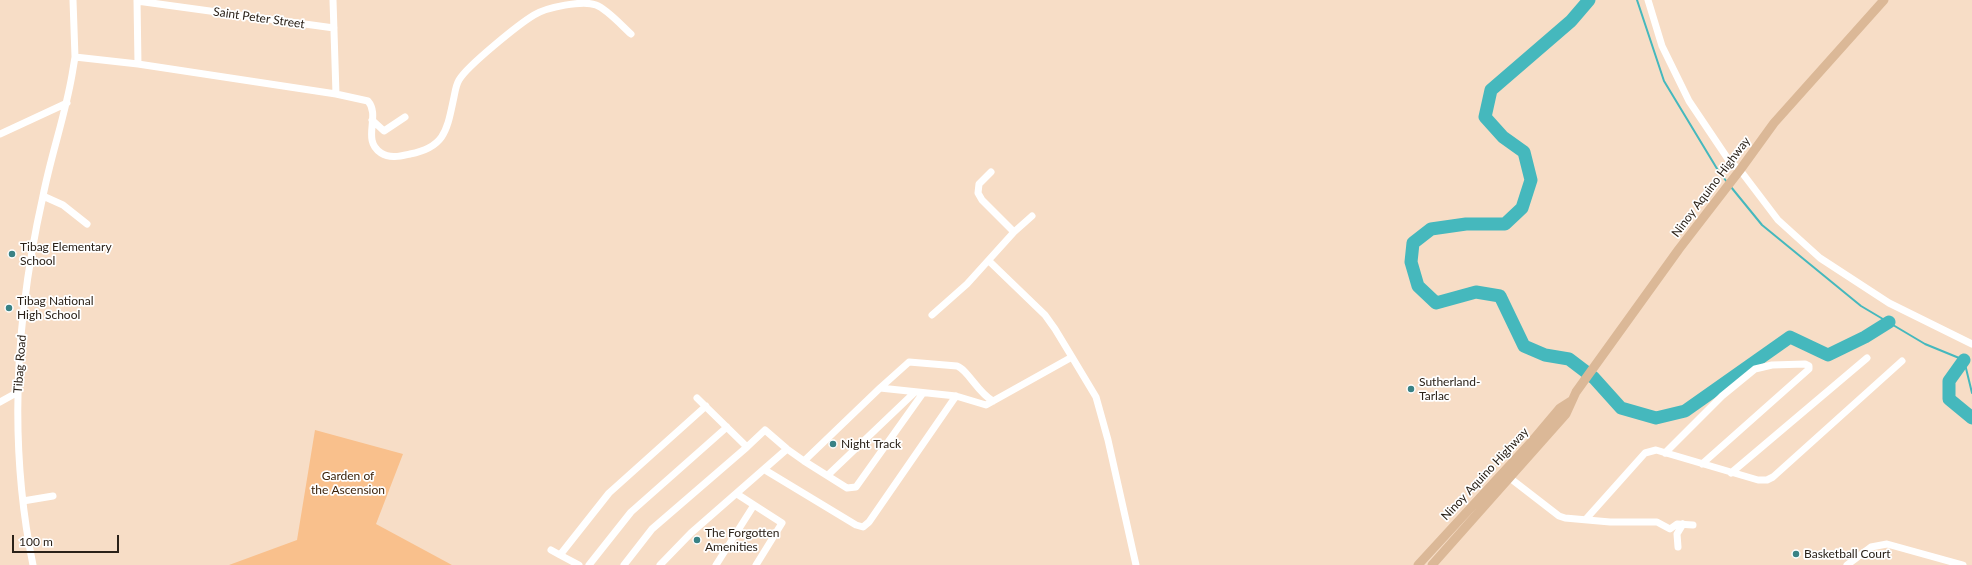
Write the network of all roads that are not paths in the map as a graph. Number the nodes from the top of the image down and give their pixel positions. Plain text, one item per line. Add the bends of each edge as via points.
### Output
1 (73, 0) edge
2 (333, 0) edge
3 (1648, 0) edge
4 (1884, 0) edge
5 (137, 1) edge
6 (334, 28) junction
7 (631, 34) dead end
8 (75, 57) junction
9 (138, 64) junction
10 (336, 94) junction
11 (67, 103) junction
12 (405, 117) dead end
13 (372, 120) junction
14 (0, 134) edge
15 (991, 172) dead end
16 (1738, 172) junction
17 (43, 196) junction
18 (1032, 216) dead end
19 (87, 224) dead end
20 (1014, 232) junction
21 (989, 261) junction
22 (932, 315) dead end
23 (1972, 344) edge
24 (1072, 357) junction
25 (1867, 358) dead end
26 (1902, 361) dead end
27 (880, 388) junction
28 (978, 389) junction
29 (18, 392) junction
30 (919, 393) junction
31 (956, 396) junction
32 (697, 398) dead end
33 (967, 398) junction
34 (993, 401) junction
35 (0, 402) edge
36 (706, 406) junction
37 (727, 427) junction
38 (747, 447) junction
39 (787, 449) junction
40 (1665, 453) junction
41 (804, 460) junction
42 (1702, 464) junction
43 (765, 470) junction
44 (1731, 473) junction
45 (828, 475) junction
46 (1506, 476) junction
47 (737, 494) junction
48 (53, 496) dead end
49 (23, 501) junction
50 (754, 505) junction
51 (1586, 519) junction
52 (1683, 524) junction
53 (1693, 525) dead end
54 (1678, 548) dead end
55 (551, 550) dead end
56 (560, 555) junction
57 (33, 565) edge
58 (579, 565) edge
59 (589, 565) edge
60 (624, 565) edge
61 (660, 565) edge
62 (716, 565) edge
63 (756, 565) edge
64 (1136, 565) edge
65 (1418, 565) edge
66 (1432, 565) edge
67 (1847, 565) edge
68 (1963, 565) edge

1 - 8 street, Tibag Road
2 - 6 street
3 - 16 street via 1662,46 1689,101
4 - 16 main road, Ninoy Aquino Highway via 1774,123
5 - 6 street, Saint Peter Street
5 - 9 street
6 - 10 street
7 - 13 street via 594,5 579,3 538,13 508,35 460,78 447,126 440,140 431,148 397,157 382,154 372,139
8 - 9 street
8 - 11 street, Tibag Road
9 - 10 street
10 - 13 street via 368,100 372,107
11 - 14 street
11 - 17 street, Tibag Road
12 - 13 street via 384,131
15 - 20 street via 978,184 978,193
16 - 23 street via 1778,220 1820,258 1889,304
16 - 46 main road, Ninoy Aquino Highway via 1571,401 1560,408
17 - 19 street via 63,205
17 - 29 street, Tibag Road via 28,279
18 - 20 street
20 - 21 street
21 - 22 street
21 - 24 street via 1045,315
24 - 34 street
24 - 64 street via 1096,397
25 - 44 street
26 - 44 street via 1773,477 1758,480
27 - 28 street via 905,364 912,361 959,367
27 - 30 street
27 - 41 street
28 - 33 street
28 - 34 street
29 - 35 street
29 - 49 street, Tibag Road via 18,438
30 - 31 street
30 - 45 street
30 - 45 street via 856,487 847,488
31 - 33 street
31 - 43 street via 863,527
32 - 36 street
33 - 34 street via 983,405
36 - 37 street
36 - 56 street via 609,493
37 - 38 street
37 - 59 street via 631,512
38 - 39 street via 765,430
38 - 60 street via 652,529
39 - 41 street
39 - 43 street
40 - 42 street
40 - 42 street via 1741,378 1772,365 1809,366 1809,369
40 - 51 street via 1656,450 1645,453
41 - 45 street
42 - 44 street
43 - 47 street
46 - 51 street via 1559,516
46 - 65 main road, Ninoy Aquino Highway
46 - 66 main road, Ninoy Aquino Highway
47 - 50 street
47 - 61 street via 691,533
48 - 49 street
49 - 57 street, Tibag Road
50 - 62 street
50 - 63 street via 782,523
51 - 52 street via 1657,522 1670,529 1677,524
52 - 53 street
52 - 54 street via 1677,534
55 - 56 street
56 - 58 street
67 - 68 street via 1871,547 1887,544

